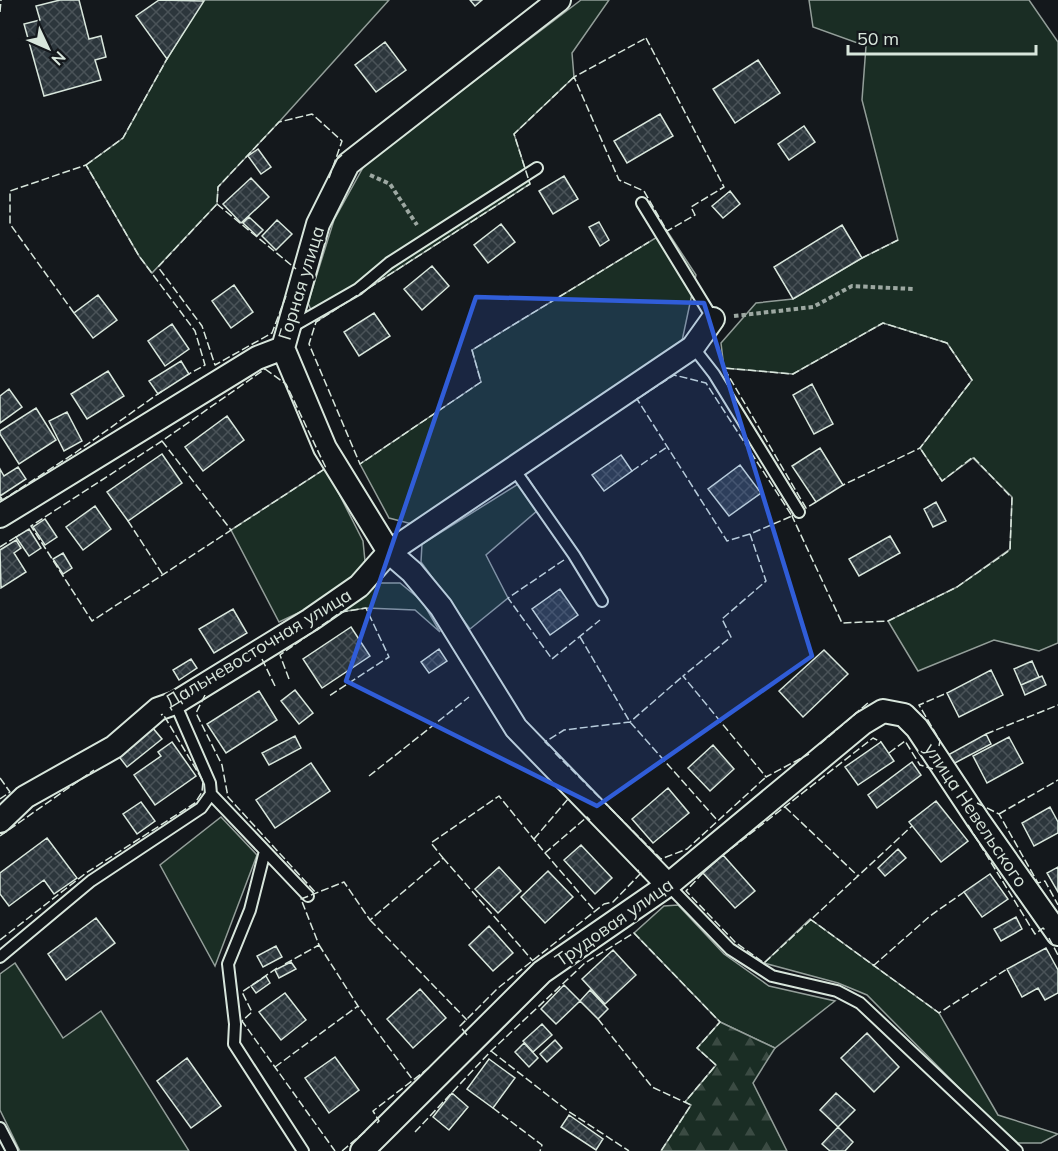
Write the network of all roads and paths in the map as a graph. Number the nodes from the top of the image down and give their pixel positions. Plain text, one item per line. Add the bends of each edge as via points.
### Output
1 (559, 0) edge
2 (348, 164) junction
3 (537, 168) dead end
4 (642, 203) dead end
5 (427, 239) junction
6 (913, 289) dead end
7 (713, 319) junction
8 (285, 339) junction
9 (693, 347) junction
10 (514, 469) junction
11 (799, 512) dead end
12 (0, 516) edge
13 (389, 552) junction
14 (602, 601) dead end
15 (175, 703) junction
16 (883, 711) joint
17 (211, 795) junction
18 (0, 821) edge
19 (265, 851) junction
20 (668, 885) junction
21 (308, 896) dead end
22 (1058, 934) edge
23 (0, 957) edge
24 (0, 1128) edge
25 (368, 1149) edge
26 (12, 1151) edge
27 (303, 1151) edge
28 (1017, 1151) edge

1 - 2 street, Горная улица
2 - 5 path via 390,184
2 - 8 street, Горная улица via 318,224
3 - 5 lane
4 - 7 lane
5 - 8 lane
6 - 7 path via 852,286 813,307
7 - 9 street, Дальневосточная улица
8 - 12 street, Горная улица
8 - 13 street via 325,448
9 - 10 street, Дальневосточная улица
9 - 11 lane via 714,374
10 - 13 street, Дальневосточная улица
10 - 14 lane
13 - 15 street, Дальневосточная улица via 359,586
13 - 20 street via 441,607 516,728
15 - 17 lane via 210,783
15 - 18 street, Дальневосточная улица via 158,709 114,747 25,797
16 - 20 street, Трудовая улица via 863,723
16 - 22 street, улица Невельского via 904,715 917,728
17 - 19 lane
17 - 23 lane via 201,808 91,881
19 - 21 lane
19 - 27 lane via 250,910 228,964 234,1044
20 - 25 street, Трудовая улица via 542,972
20 - 28 lane via 730,949 772,976 837,991 860,1003
24 - 26 lane

